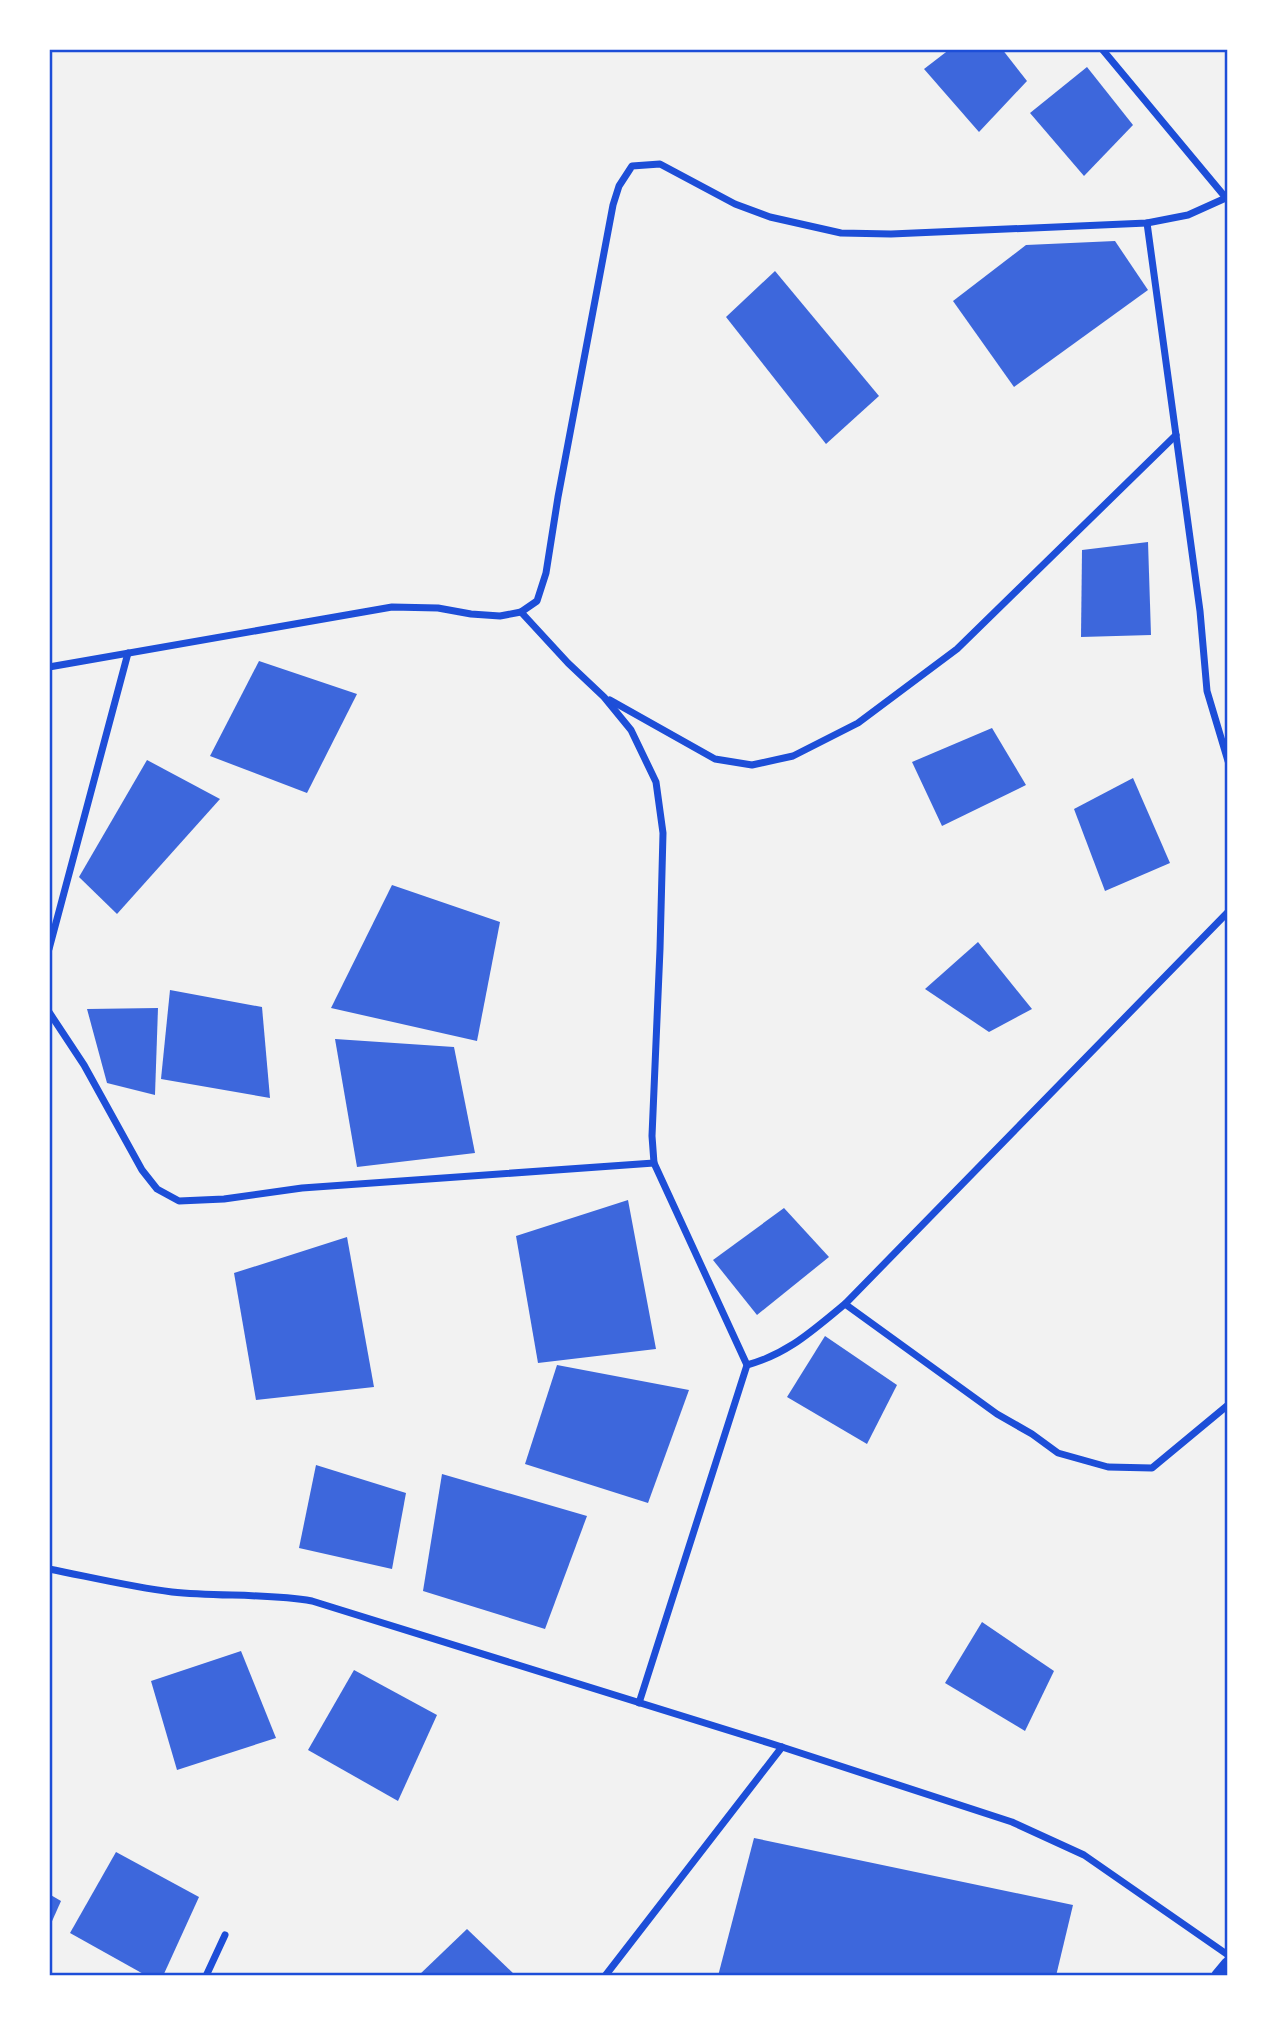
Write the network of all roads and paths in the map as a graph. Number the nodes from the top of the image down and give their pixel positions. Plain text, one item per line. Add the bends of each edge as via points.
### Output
1 (1102, 49) edge
2 (1227, 197) edge
3 (1147, 223) junction
4 (1176, 435) junction
5 (521, 612) junction
6 (128, 653) junction
7 (49, 667) edge
8 (604, 697) junction
9 (1228, 761) edge
10 (1228, 912) edge
11 (49, 949) edge
12 (49, 1012) edge
13 (654, 1163) junction
14 (845, 1304) junction
15 (747, 1365) junction
16 (1228, 1405) edge
17 (49, 1569) edge
18 (639, 1703) junction
19 (782, 1747) junction
20 (225, 1935) dead end
21 (1228, 1955) edge
22 (1228, 1964) edge
23 (206, 1976) edge
24 (605, 1976) edge
25 (1218, 1976) edge

1 - 2 street
2 - 3 street via 1188,215
3 - 4 street
3 - 5 street via 841,233 735,204 660,164 632,166 613,205 546,573 537,601
4 - 8 street via 957,649 858,723 793,756 752,765 715,759
4 - 9 street via 1207,691
5 - 6 street via 500,616 392,607
5 - 8 street
6 - 7 street
6 - 11 street
8 - 13 street via 631,730 656,782 663,833
10 - 14 street
12 - 13 street via 142,1170 157,1189 178,1201
13 - 15 street
14 - 15 street via 790,1348
14 - 16 street via 1058,1453 1108,1467 1152,1468
15 - 18 street
17 - 18 street via 169,1591 312,1601
18 - 19 street
19 - 21 street via 1012,1822 1084,1855
19 - 24 street
20 - 23 street
22 - 25 main road

